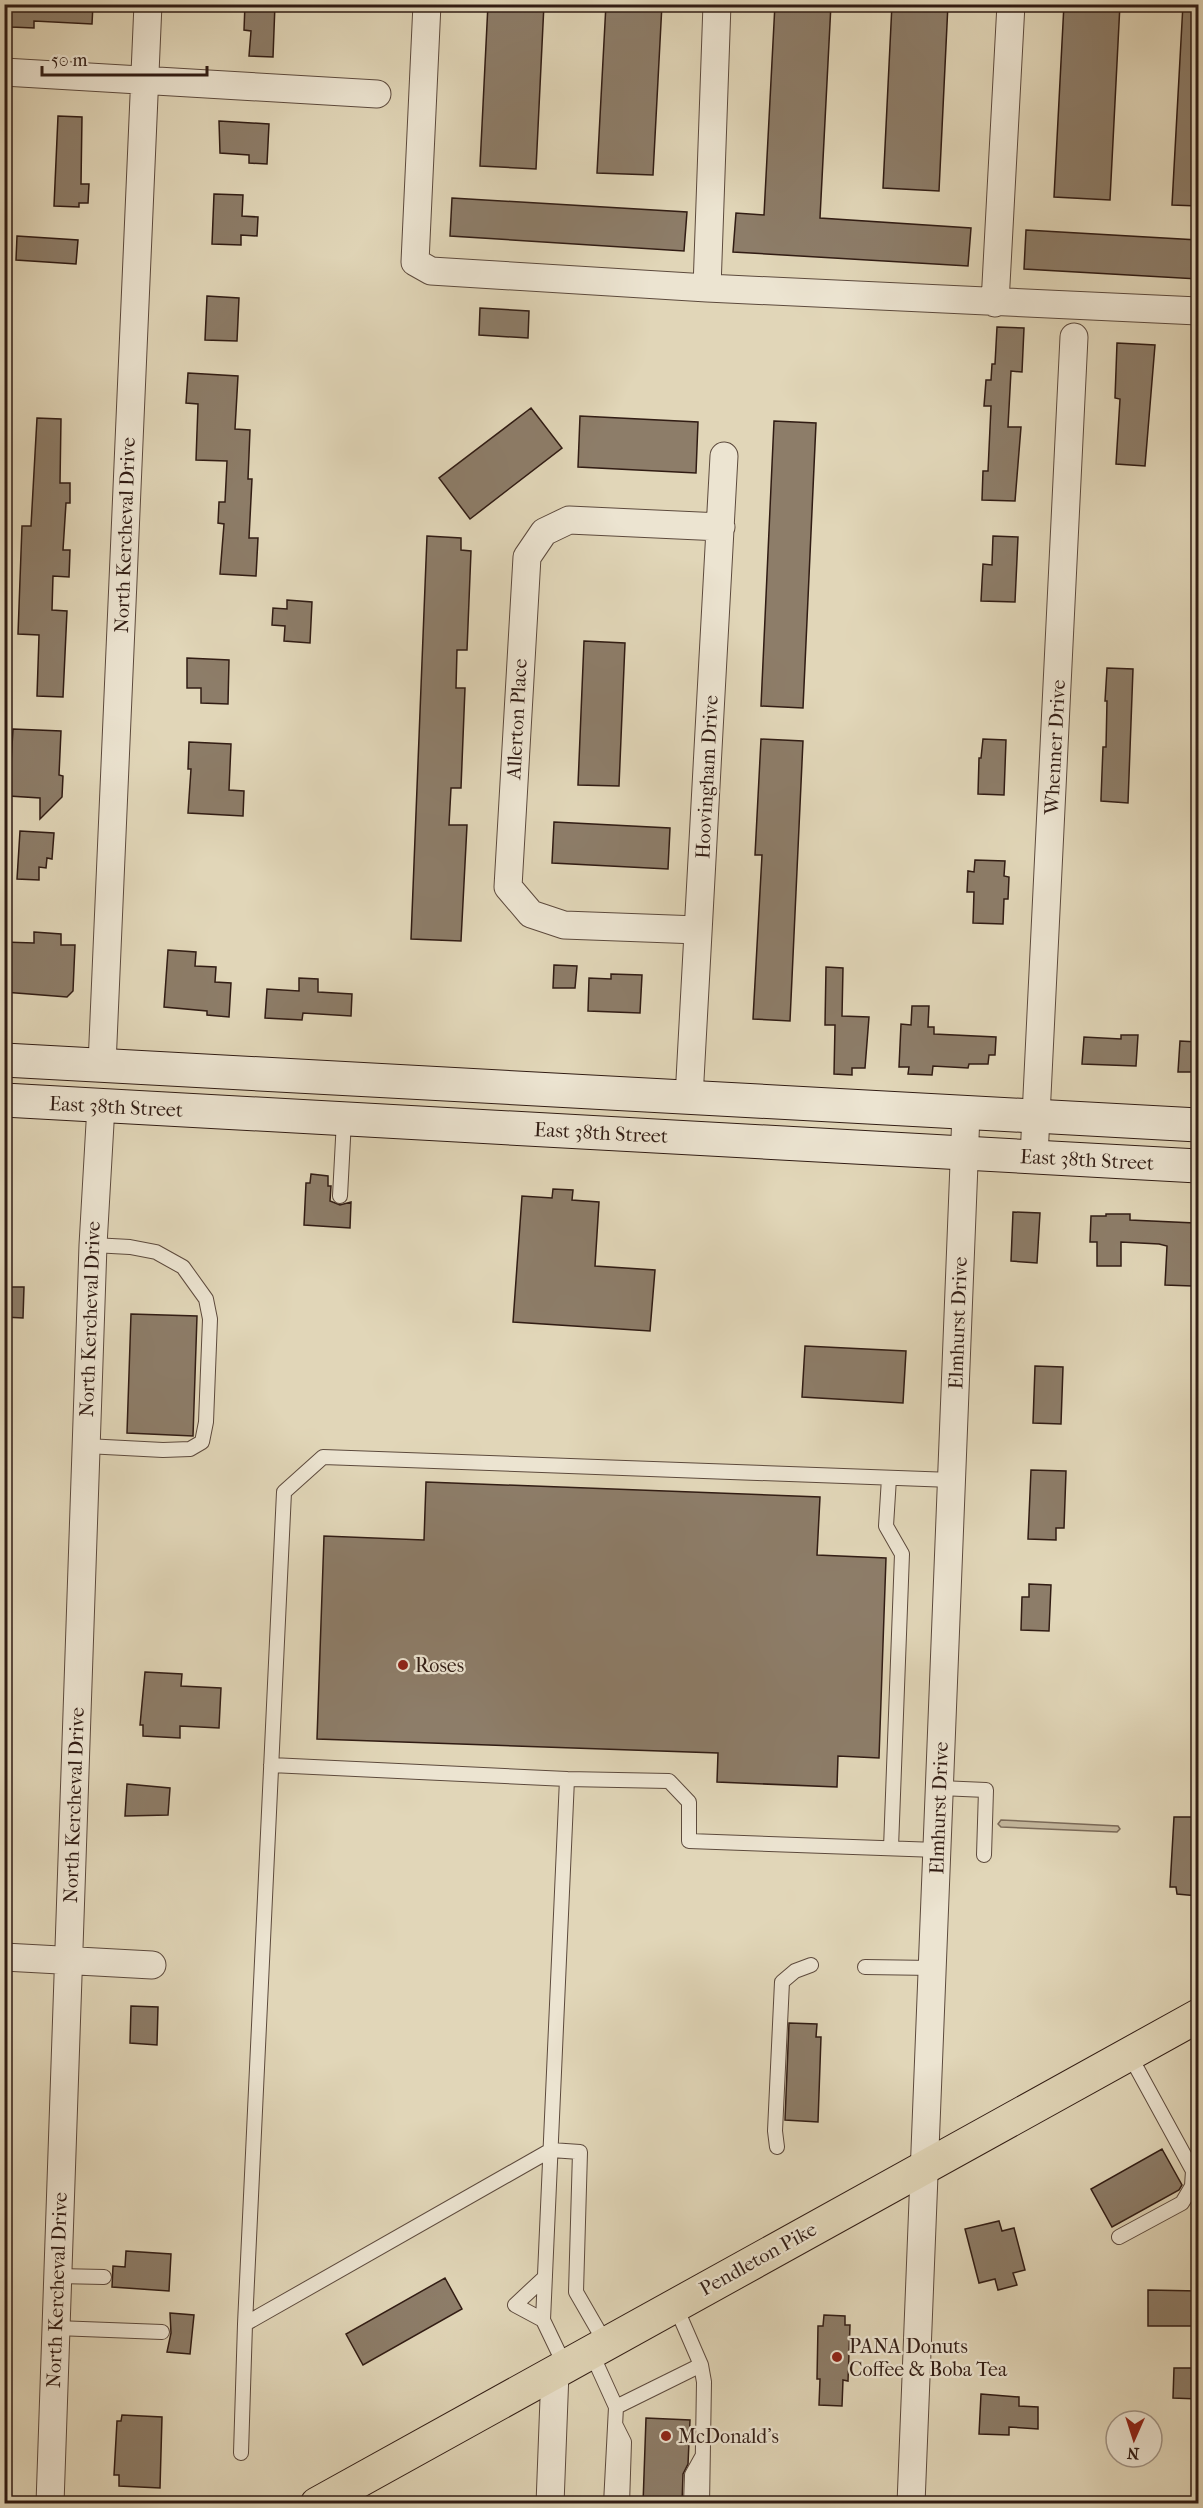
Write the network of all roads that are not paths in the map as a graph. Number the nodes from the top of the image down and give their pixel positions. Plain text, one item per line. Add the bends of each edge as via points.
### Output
1 (148, 4) edge
2 (427, 4) edge
3 (717, 4) edge
4 (1011, 4) edge
5 (4, 72) edge
6 (145, 80) junction
7 (376, 94) dead end
8 (707, 288) junction
9 (995, 303) junction
10 (1198, 311) edge
11 (1074, 337) dead end
12 (724, 456) dead end
13 (721, 527) junction
14 (698, 930) junction
15 (4, 1060) edge
16 (102, 1065) junction
17 (689, 1098) junction
18 (4, 1100) edge
19 (101, 1106) junction
20 (966, 1113) junction
21 (1037, 1117) junction
22 (344, 1120) junction
23 (1198, 1125) edge
24 (965, 1154) junction
25 (1034, 1157) junction
26 (1198, 1166) edge
27 (340, 1196) dead end
28 (93, 1245) junction
29 (86, 1446) junction
30 (890, 1478) junction
31 (952, 1480) junction
32 (271, 1765) junction
33 (567, 1779) junction
34 (940, 1788) junction
35 (891, 1848) junction
36 (937, 1850) junction
37 (984, 1855) dead end
38 (4, 1957) edge
39 (68, 1959) junction
40 (152, 1965) dead end
41 (811, 1965) dead end
42 (865, 1968) dead end
43 (933, 1968) junction
44 (1198, 2016) edge
45 (1129, 2054) junction
46 (777, 2147) dead end
47 (551, 2150) junction
48 (925, 2168) junction
49 (1119, 2237) dead end
50 (57, 2276) junction
51 (104, 2277) dead end
52 (545, 2277) junction
53 (675, 2305) junction
54 (543, 2320) junction
55 (245, 2324) junction
56 (56, 2328) junction
57 (162, 2332) dead end
58 (579, 2359) junction
59 (701, 2365) junction
60 (616, 2407) junction
61 (615, 2424) junction
62 (241, 2453) dead end
63 (703, 2456) junction
64 (50, 2504) edge
65 (317, 2504) edge
66 (549, 2504) edge
67 (611, 2504) edge
68 (622, 2504) edge
69 (691, 2504) edge
70 (702, 2504) edge
71 (911, 2504) edge

1 - 6 street, North Kercheval Drive
2 - 8 street via 416,262 430,271
3 - 8 street
4 - 9 street
5 - 6 street
6 - 7 street
6 - 16 street, North Kercheval Drive
8 - 9 street
9 - 10 street
11 - 21 street, Whenner Drive
12 - 13 street, Hoovingham Drive
13 - 14 street, Hoovingham Drive
13 - 14 street, Allerton Place via 569,520 544,532 527,557 508,875 508,886 531,914 564,925
14 - 17 street, Hoovingham Drive
15 - 16 main road, East 38th Street
16 - 17 main road, East 38th Street
17 - 20 main road, East 38th Street
18 - 19 main road, East 38th Street
19 - 22 main road, East 38th Street
19 - 28 street, North Kercheval Drive
20 - 21 main road, East 38th Street
20 - 24 street, Elmhurst Drive
21 - 23 main road, East 38th Street
21 - 25 street, Whenner Drive
22 - 24 main road, East 38th Street
22 - 27 lane
24 - 25 main road, East 38th Street
24 - 31 street, Elmhurst Drive
25 - 26 main road, East 38th Street
28 - 29 street, North Kercheval Drive
28 - 29 lane via 156,1252 183,1267 206,1299 210,1319 202,1442 190,1449 172,1450
29 - 39 street, North Kercheval Drive
30 - 31 lane
30 - 32 lane via 323,1457 284,1492
30 - 35 lane via 886,1526 902,1554
31 - 34 street, Elmhurst Drive
32 - 33 lane
32 - 55 lane
33 - 35 lane via 669,1781 689,1802 689,1841
33 - 47 lane
34 - 36 street, Elmhurst Drive
34 - 37 lane via 986,1790
35 - 36 lane
36 - 43 street, Elmhurst Drive
38 - 39 street
39 - 40 street
39 - 50 street, North Kercheval Drive
41 - 46 lane via 782,1982
42 - 43 lane
43 - 48 street, Elmhurst Drive
44 - 45 main road, Pendleton Pike
45 - 48 main road, Pendleton Pike
45 - 49 lane via 1193,2171 1192,2186 1182,2203
47 - 52 lane
47 - 55 lane
47 - 58 lane via 580,2152 576,2292
48 - 53 main road, Pendleton Pike
48 - 71 street, Elmhurst Drive
50 - 51 lane
50 - 56 street, North Kercheval Drive
52 - 54 lane
52 - 54 lane via 515,2305
53 - 58 main road, Pendleton Pike
53 - 59 lane
54 - 58 lane
55 - 62 lane
56 - 57 lane
56 - 64 street, North Kercheval Drive
58 - 60 lane
58 - 65 main road, Pendleton Pike
58 - 66 street
59 - 60 lane
59 - 63 lane
60 - 61 lane
61 - 67 lane
61 - 68 lane via 624,2442
63 - 69 lane via 692,2475
63 - 70 lane

